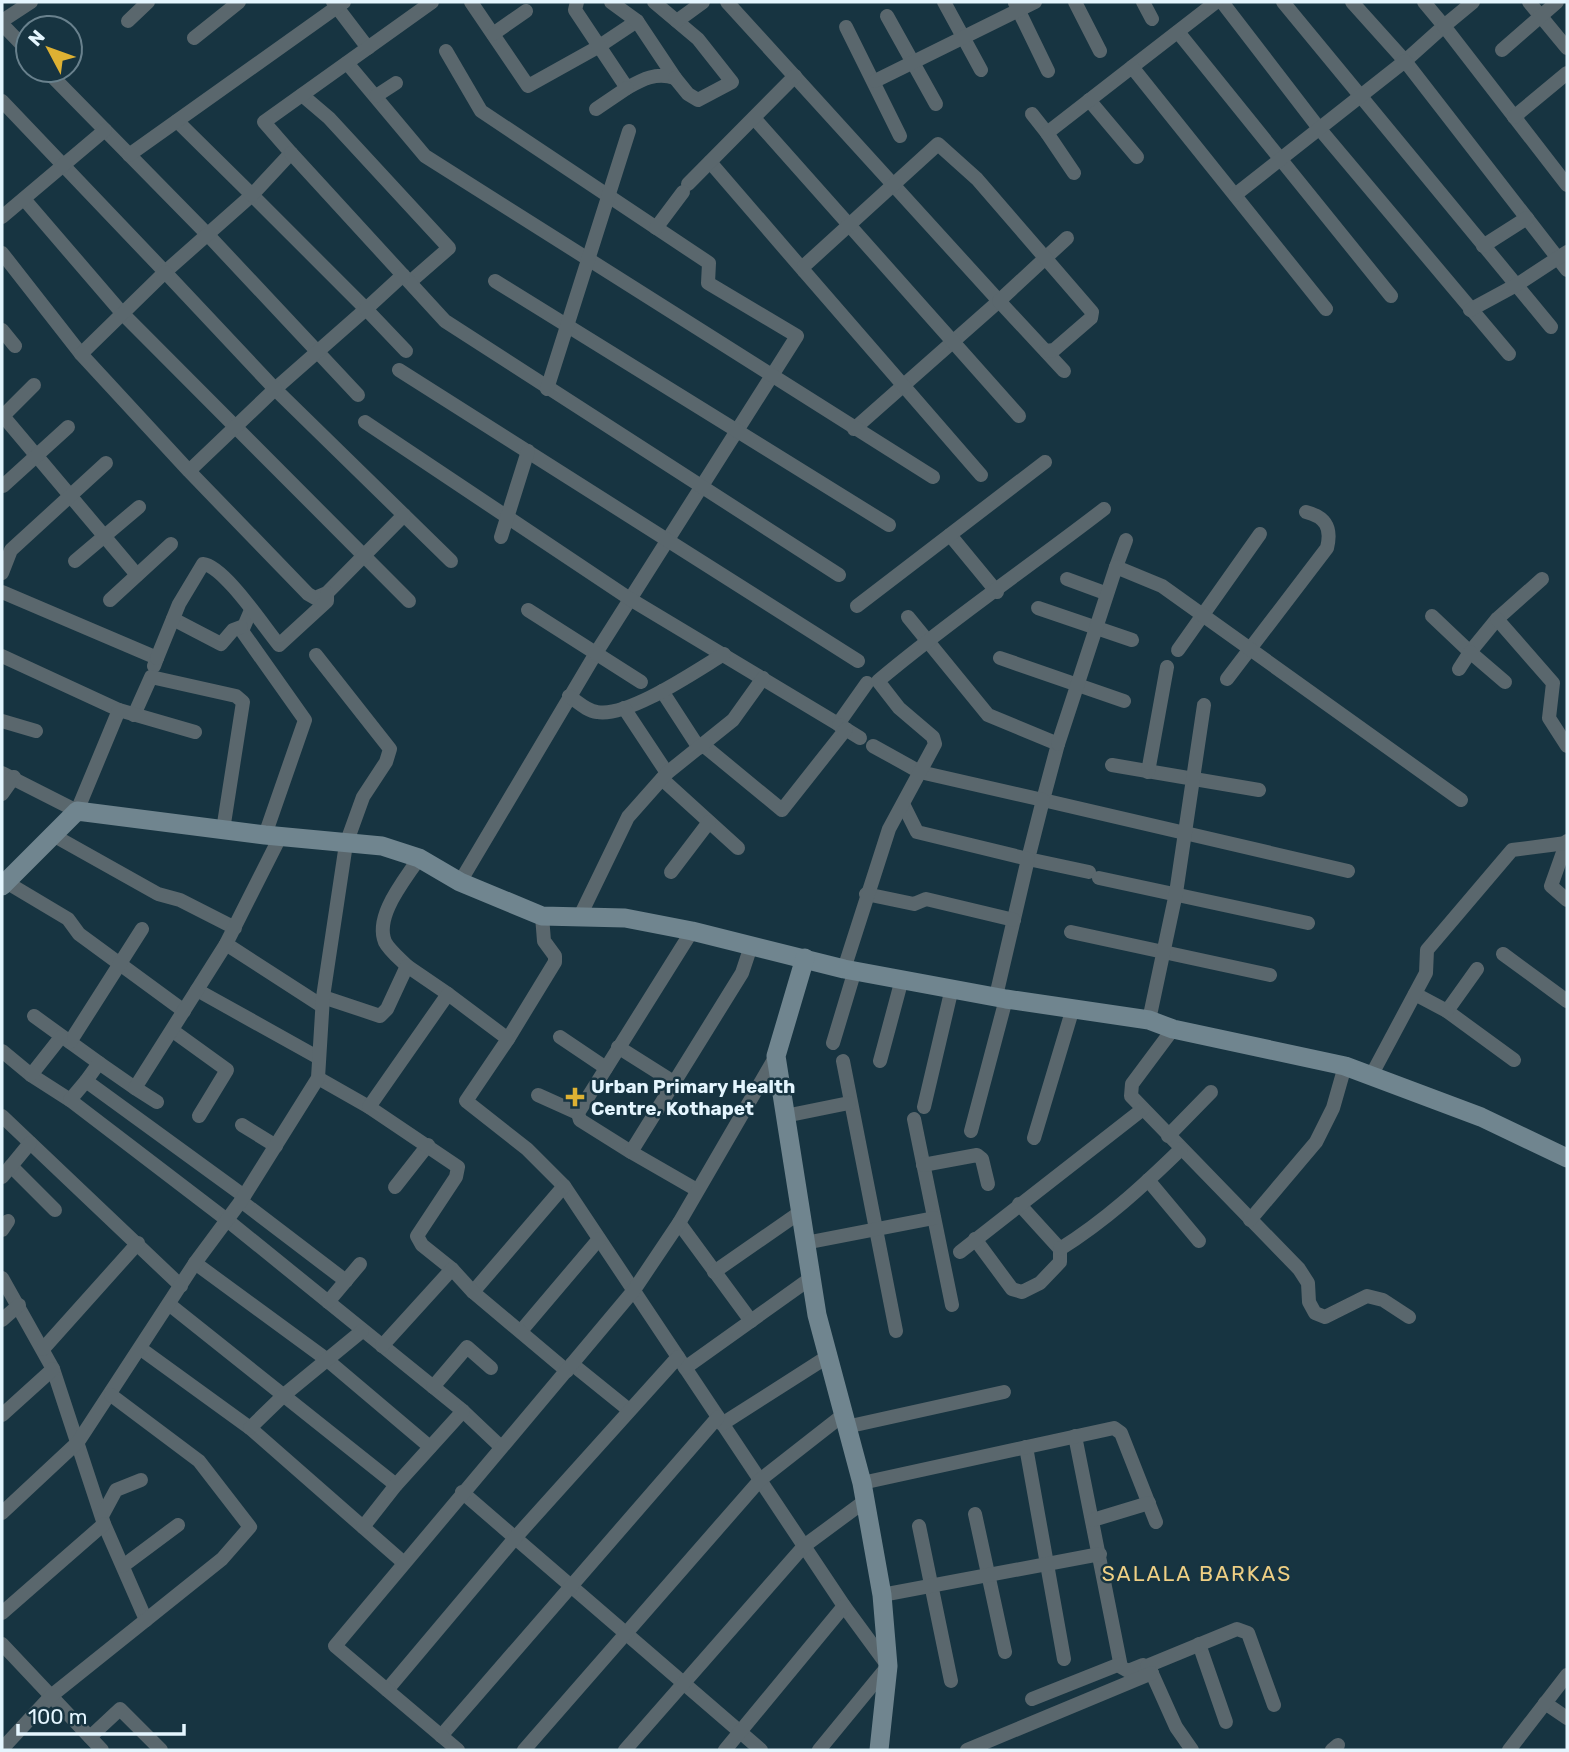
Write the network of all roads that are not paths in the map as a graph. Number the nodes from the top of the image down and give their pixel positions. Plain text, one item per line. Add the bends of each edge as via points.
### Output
1 (31, 2) edge
2 (148, 2) edge
3 (239, 2) edge
4 (432, 2) edge
5 (471, 2) edge
6 (577, 2) edge
7 (611, 2) edge
8 (654, 2) edge
9 (703, 2) edge
10 (727, 2) edge
11 (944, 2) edge
12 (1035, 2) edge
13 (1075, 2) edge
14 (1143, 2) edge
15 (1216, 2) edge
16 (1222, 2) edge
17 (1283, 2) edge
18 (1353, 2) edge
19 (1424, 2) edge
20 (1473, 2) edge
21 (1529, 2) edge
22 (1557, 2) edge
23 (338, 3) edge
24 (1017, 6) edge
25 (526, 11) dead end
26 (1540, 15) junction
27 (887, 16) dead end
28 (1152, 19) dead end
29 (128, 21) dead end
30 (637, 21) junction
31 (677, 21) junction
32 (2, 22) edge
33 (1444, 26) junction
34 (846, 27) dead end
35 (1178, 33) junction
36 (493, 34) junction
37 (14, 35) edge
38 (964, 36) junction
39 (194, 38) dead end
40 (598, 47) junction
41 (368, 48) junction
42 (1567, 48) edge
43 (1502, 50) dead end
44 (446, 51) dead end
45 (1100, 51) dead end
46 (1405, 61) junction
47 (912, 62) junction
48 (347, 63) junction
49 (1132, 67) junction
50 (981, 71) dead end
51 (1048, 71) dead end
52 (1567, 73) edge
53 (795, 76) junction
54 (674, 78) junction
55 (875, 81) junction
56 (396, 83) dead end
57 (60, 84) edge
58 (627, 88) junction
59 (302, 95) junction
60 (1359, 95) junction
61 (376, 96) junction
62 (1089, 100) junction
63 (2, 102) edge
64 (936, 104) dead end
65 (596, 109) dead end
66 (1032, 114) dead end
67 (1514, 117) junction
68 (754, 118) junction
69 (177, 121) junction
70 (1318, 127) junction
71 (105, 130) junction
72 (629, 131) dead end
73 (1047, 133) junction
74 (900, 136) dead end
75 (291, 153) junction
76 (129, 155) junction
77 (1137, 157) dead end
78 (1279, 158) junction
79 (710, 162) junction
80 (64, 164) junction
81 (1074, 173) dead end
82 (893, 183) junction
83 (1567, 185) edge
84 (252, 195) junction
85 (1235, 195) junction
86 (608, 196) junction
87 (23, 199) junction
88 (2, 217) edge
89 (1527, 218) junction
90 (846, 225) junction
91 (656, 228) junction
92 (208, 235) junction
93 (1067, 239) dead end
94 (1483, 246) junction
95 (2, 253) edge
96 (588, 260) junction
97 (1044, 260) junction
98 (1564, 260) edge
99 (804, 271) junction
100 (165, 272) junction
101 (406, 279) junction
102 (495, 281) dead end
103 (1518, 284) junction
104 (1391, 296) dead end
105 (999, 301) junction
106 (366, 309) junction
107 (1325, 310) dead end
108 (1469, 310) junction
109 (122, 313) junction
110 (568, 326) junction
111 (1551, 327) dead end
112 (2, 330) edge
113 (954, 340) junction
114 (15, 346) dead end
115 (406, 351) dead end
116 (1046, 351) junction
117 (318, 352) junction
118 (81, 354) junction
119 (1509, 355) dead end
120 (399, 370) dead end
121 (1064, 371) dead end
122 (771, 376) junction
123 (904, 385) junction
124 (34, 386) dead end
125 (275, 388) junction
126 (547, 389) junction
127 (358, 394) dead end
128 (2, 416) edge
129 (1019, 416) dead end
130 (365, 422) dead end
131 (68, 426) dead end
132 (233, 428) junction
133 (855, 429) junction
134 (737, 430) junction
135 (528, 451) junction
136 (36, 456) junction
137 (1045, 462) dead end
138 (106, 463) dead end
139 (188, 471) junction
140 (981, 475) dead end
141 (933, 477) dead end
142 (3, 486) edge
143 (701, 487) junction
144 (69, 495) junction
145 (139, 507) dead end
146 (1104, 509) dead end
147 (1306, 512) dead end
148 (404, 515) junction
149 (507, 517) junction
150 (888, 525) dead end
151 (1260, 534) dead end
152 (950, 535) junction
153 (104, 536) junction
154 (501, 537) dead end
155 (667, 540) junction
156 (1126, 540) dead end
157 (171, 544) dead end
158 (6, 548) edge
159 (362, 556) junction
160 (75, 561) dead end
161 (451, 561) dead end
162 (1116, 567) junction
163 (2, 573) edge
164 (137, 575) junction
165 (839, 575) dead end
166 (1067, 579) dead end
167 (1542, 579) dead end
168 (2, 592) edge
169 (997, 592) junction
170 (327, 593) junction
171 (1105, 593) junction
172 (630, 599) junction
173 (110, 600) dead end
174 (409, 601) dead end
175 (857, 606) dead end
176 (1038, 608) dead end
177 (251, 610) junction
178 (528, 610) dead end
179 (1203, 615) junction
180 (1432, 616) dead end
181 (908, 617) dead end
182 (173, 619) junction
183 (1497, 619) junction
184 (242, 627) junction
185 (1095, 627) junction
186 (1132, 640) dead end
187 (925, 641) junction
188 (1178, 650) dead end
189 (1249, 650) junction
190 (1470, 652) junction
191 (596, 653) junction
192 (724, 654) junction
193 (316, 655) dead end
194 (2, 656) edge
195 (157, 658) junction
196 (1000, 658) dead end
197 (858, 661) dead end
198 (1167, 667) dead end
199 (1459, 669) dead end
200 (151, 677) junction
201 (762, 678) junction
202 (1227, 679) dead end
203 (640, 682) dead end
204 (1505, 682) dead end
205 (867, 683) dead end
206 (1078, 686) junction
207 (662, 691) junction
208 (569, 696) junction
209 (1124, 701) dead end
210 (1204, 705) dead end
211 (624, 708) junction
212 (119, 710) junction
213 (135, 715) junction
214 (2, 721) edge
215 (842, 727) junction
216 (36, 732) dead end
217 (195, 732) dead end
218 (860, 738) dead end
219 (1058, 744) junction
220 (873, 746) dead end
221 (1567, 746) edge
222 (701, 747) junction
223 (1112, 765) dead end
224 (920, 772) junction
225 (1148, 772) junction
226 (8, 775) edge
227 (664, 776) junction
228 (1192, 778) junction
229 (1259, 790) dead end
230 (2, 794) edge
231 (1044, 800) junction
232 (1461, 800) dead end
233 (903, 804) junction
234 (77, 811) junction
235 (709, 822) junction
236 (223, 830) junction
237 (1185, 833) junction
238 (51, 834) junction
239 (273, 836) junction
240 (1567, 842) edge
241 (346, 844) junction
242 (738, 848) dead end
243 (419, 858) junction
244 (1028, 859) junction
245 (1348, 871) dead end
246 (671, 872) dead end
247 (460, 882) junction
248 (4, 884) edge
249 (1176, 892) junction
250 (866, 894) junction
251 (1567, 900) edge
252 (542, 916) junction
253 (580, 916) junction
254 (1014, 920) junction
255 (1308, 923) dead end
256 (235, 928) junction
257 (142, 929) dead end
258 (692, 931) junction
259 (1071, 932) dead end
260 (226, 944) junction
261 (751, 946) junction
262 (1164, 952) junction
263 (1503, 954) dead end
264 (805, 958) junction
265 (119, 962) junction
266 (407, 966) junction
267 (1477, 969) dead end
268 (849, 970) junction
269 (1270, 975) dead end
270 (902, 979) junction
271 (951, 989) junction
272 (197, 990) junction
273 (448, 994) junction
274 (1415, 994) junction
275 (1001, 998) junction
276 (1567, 1001) edge
277 (322, 1002) junction
278 (1073, 1008) junction
279 (184, 1011) junction
280 (1447, 1011) junction
281 (34, 1016) dead end
282 (1149, 1020) junction
283 (1173, 1028) junction
284 (173, 1031) junction
285 (560, 1037) dead end
286 (509, 1039) junction
287 (66, 1040) junction
288 (833, 1043) dead end
289 (618, 1047) junction
290 (2, 1051) edge
291 (776, 1056) junction
292 (320, 1058) junction
293 (1514, 1060) dead end
294 (842, 1061) dead end
295 (880, 1062) dead end
296 (99, 1063) junction
297 (1345, 1066) junction
298 (606, 1068) junction
299 (31, 1075) junction
300 (1371, 1076) junction
301 (318, 1078) junction
302 (86, 1081) junction
303 (674, 1083) junction
304 (135, 1088) junction
305 (1211, 1092) dead end
306 (538, 1095) dead end
307 (70, 1100) junction
308 (157, 1102) dead end
309 (849, 1103) junction
310 (369, 1107) junction
311 (924, 1107) dead end
312 (1143, 1109) junction
313 (578, 1113) junction
314 (2, 1116) edge
315 (199, 1116) dead end
316 (785, 1116) junction
317 (914, 1119) dead end
318 (242, 1125) dead end
319 (971, 1131) dead end
320 (1168, 1136) junction
321 (1034, 1138) dead end
322 (30, 1143) junction
323 (428, 1145) junction
324 (276, 1146) junction
325 (1181, 1149) junction
326 (631, 1152) junction
327 (1567, 1158) edge
328 (923, 1165) junction
329 (6, 1172) edge
330 (1148, 1180) junction
331 (988, 1184) dead end
332 (564, 1186) junction
333 (395, 1187) dead end
334 (697, 1190) junction
335 (242, 1198) junction
336 (1020, 1204) junction
337 (55, 1210) dead end
338 (799, 1213) junction
339 (934, 1218) junction
340 (227, 1220) junction
341 (1250, 1220) junction
342 (679, 1223) junction
343 (877, 1229) junction
344 (599, 1239) junction
345 (975, 1239) junction
346 (1199, 1241) dead end
347 (138, 1243) junction
348 (805, 1243) junction
349 (1060, 1249) junction
350 (960, 1252) dead end
351 (195, 1263) junction
352 (360, 1264) dead end
353 (452, 1269) junction
354 (715, 1272) junction
355 (811, 1278) junction
356 (2, 1279) edge
357 (346, 1281) junction
358 (181, 1286) junction
359 (634, 1290) junction
360 (474, 1292) junction
361 (328, 1302) junction
362 (19, 1305) junction
363 (170, 1305) junction
364 (952, 1305) dead end
365 (1409, 1317) dead end
366 (2, 1320) edge
367 (751, 1321) junction
368 (362, 1331) junction
369 (521, 1331) junction
370 (895, 1331) dead end
371 (382, 1346) junction
372 (43, 1349) junction
373 (141, 1349) junction
374 (827, 1357) junction
375 (326, 1359) junction
376 (681, 1362) junction
377 (491, 1368) dead end
378 (570, 1368) junction
379 (53, 1369) junction
380 (433, 1387) junction
381 (1004, 1392) dead end
382 (111, 1395) junction
383 (284, 1395) junction
384 (629, 1410) junction
385 (463, 1411) junction
386 (2, 1415) edge
387 (720, 1420) junction
388 (845, 1421) junction
389 (250, 1428) junction
390 (1075, 1436) junction
391 (78, 1442) junction
392 (430, 1447) junction
393 (500, 1447) junction
394 (1026, 1447) junction
395 (141, 1479) dead end
396 (760, 1480) junction
397 (396, 1485) junction
398 (863, 1492) junction
399 (462, 1493) junction
400 (1149, 1503) junction
401 (2, 1513) edge
402 (975, 1514) dead end
403 (103, 1520) junction
404 (1093, 1520) junction
405 (1156, 1522) dead end
406 (178, 1525) dead end
407 (919, 1526) dead end
408 (363, 1527) junction
409 (515, 1538) junction
410 (804, 1546) junction
411 (1100, 1554) junction
412 (404, 1563) junction
413 (123, 1566) junction
414 (1048, 1566) junction
415 (986, 1577) junction
416 (571, 1586) junction
417 (932, 1587) junction
418 (882, 1595) junction
419 (844, 1606) junction
420 (2, 1612) edge
421 (146, 1620) junction
422 (627, 1635) junction
423 (2, 1644) edge
424 (1199, 1644) junction
425 (1005, 1652) dead end
426 (1065, 1659) dead end
427 (1120, 1664) junction
428 (888, 1666) junction
429 (1149, 1669) junction
430 (1567, 1675) edge
431 (951, 1681) dead end
432 (683, 1683) junction
433 (387, 1690) junction
434 (51, 1696) junction
435 (1032, 1699) dead end
436 (1545, 1703) junction
437 (1274, 1706) dead end
438 (1567, 1718) edge
439 (1226, 1722) dead end
440 (740, 1732) junction
441 (441, 1736) junction
442 (90, 1737) junction
443 (884, 1748) edge
444 (2, 1749) edge
445 (102, 1750) edge
446 (161, 1750) edge
447 (458, 1750) edge
448 (524, 1750) edge
449 (625, 1750) edge
450 (725, 1750) edge
451 (761, 1750) edge
452 (819, 1750) edge
453 (968, 1750) edge
454 (1192, 1750) edge
455 (1509, 1750) edge

1 - 32 street
2 - 29 street
3 - 39 street
4 - 41 street
5 - 36 street
6 - 40 street via 575,10
7 - 30 street
8 - 31 street
9 - 31 street
10 - 53 street
11 - 38 street
12 - 24 street
13 - 45 street
14 - 28 street
15 - 35 street
16 - 70 street
17 - 60 street
18 - 46 street
19 - 33 street
20 - 33 street
21 - 26 street
22 - 26 street
23 - 41 street
23 - 69 street
24 - 38 street
24 - 51 street
25 - 36 street
26 - 42 street
26 - 43 street
27 - 47 street
30 - 40 street
30 - 54 street
31 - 54 street via 698,39 732,82 698,100
32 - 37 street
33 - 46 street
33 - 67 street
34 - 55 street
35 - 49 street
35 - 78 street
36 - 40 street via 528,86
38 - 47 street
38 - 50 street
40 - 58 street
41 - 48 street
44 - 86 street via 481,111
46 - 60 street
46 - 89 street
47 - 55 street
47 - 64 street
48 - 59 street
48 - 61 street
49 - 62 street
49 - 85 street
52 - 67 street
53 - 68 street
53 - 82 street
54 - 58 street via 653,76
55 - 74 street
56 - 61 street
57 - 71 street
58 - 65 street
59 - 75 street via 264,122
59 - 101 street via 329,118 449,248
60 - 70 street
60 - 94 street
61 - 96 street via 425,156
62 - 73 street
62 - 77 street
63 - 80 street
66 - 73 street
67 - 83 street
68 - 79 street
68 - 90 street
69 - 76 street
69 - 84 street
70 - 78 street
70 - 108 street
71 - 76 street
71 - 80 street
72 - 86 street
73 - 81 street
75 - 84 street
75 - 101 street
76 - 92 street
78 - 85 street
78 - 104 street
79 - 91 street
79 - 99 street
80 - 87 street
80 - 100 street
82 - 90 street
82 - 97 street via 934,146 943,146
82 - 105 street
84 - 92 street
84 - 106 street
85 - 107 street
86 - 91 street
86 - 96 street
87 - 88 street
87 - 109 street
89 - 94 street
89 - 98 street
90 - 99 street via 807,261
90 - 113 street
91 - 122 street via 709,263 708,283 797,337
92 - 100 street
92 - 117 street
93 - 97 street
94 - 103 street
95 - 118 street
96 - 110 street
96 - 122 street
97 - 105 street
97 - 116 street via 1093,315 1054,350
98 - 103 street
99 - 123 street
100 - 109 street
100 - 125 street
101 - 106 street
101 - 126 street via 445,321
102 - 110 street
103 - 108 street
103 - 111 street
105 - 113 street
105 - 116 street
106 - 115 street
106 - 117 street
108 - 119 street
109 - 118 street
109 - 132 street
110 - 126 street
110 - 134 street
112 - 114 street
113 - 123 street
113 - 129 street
116 - 121 street
117 - 125 street
117 - 127 street
118 - 139 street
120 - 135 street
122 - 133 street
122 - 134 street
123 - 133 street
123 - 140 street
124 - 128 street
125 - 132 street
125 - 148 street
126 - 143 street
128 - 136 street
130 - 149 street
131 - 136 street
132 - 139 street
132 - 159 street
133 - 141 street
134 - 143 street
134 - 150 street
135 - 149 street
135 - 155 street
136 - 142 street
136 - 144 street
137 - 152 street
138 - 144 street
139 - 170 street via 308,594 315,598
143 - 155 street
143 - 165 street
144 - 153 street
144 - 158 street
145 - 153 street
146 - 169 street
147 - 189 street via 1327,524 1327,548
148 - 159 street
148 - 161 street
149 - 154 street
149 - 172 street
151 - 179 street
152 - 169 street
152 - 175 street
153 - 160 street
153 - 164 street
155 - 172 street
155 - 197 street
156 - 162 street
157 - 164 street
158 - 163 street
159 - 170 street
159 - 174 street
162 - 171 street
162 - 179 street via 1162,586
164 - 173 street
166 - 171 street
167 - 183 street
168 - 195 street
169 - 187 street
170 - 177 street via 327,601 279,645
171 - 185 street
172 - 191 street
172 - 192 street
176 - 185 street
177 - 182 street via 229,583 203,564
177 - 184 street
178 - 191 street
179 - 188 street
179 - 189 street
180 - 190 street
181 - 187 street
182 - 184 street via 220,644
182 - 195 street
183 - 190 street
183 - 221 street via 1555,686 1549,718
184 - 239 street via 305,720
185 - 186 street
185 - 206 street
187 - 219 street via 988,715
187 - 224 street via 878,681 899,708 933,737 933,751
189 - 202 street
189 - 232 street
190 - 199 street
190 - 204 street
191 - 203 street
191 - 208 street
192 - 201 street
192 - 207 street
193 - 241 street via 390,749 363,797
194 - 212 street
195 - 200 street
196 - 206 street
198 - 225 street
200 - 213 street
200 - 236 street via 236,696 243,702
201 - 215 street
201 - 222 street via 733,720
205 - 215 street
206 - 209 street
206 - 219 street
207 - 211 street
207 - 222 street
208 - 211 street via 597,712
208 - 247 street
210 - 228 street
211 - 227 street
212 - 213 street
212 - 234 street
213 - 217 street
214 - 216 street
215 - 218 street
215 - 222 street via 782,810
219 - 231 street
220 - 224 street
222 - 227 street
223 - 225 street
224 - 231 street
224 - 233 street
225 - 228 street
226 - 230 street
226 - 234 street
227 - 235 street
227 - 253 street via 628,817
228 - 229 street
228 - 237 street
231 - 237 street
231 - 244 street
233 - 244 street via 917,832
233 - 250 street
234 - 236 street
234 - 238 street
235 - 242 street
235 - 246 street
236 - 239 street
237 - 245 street
237 - 249 street
238 - 248 street
238 - 256 street via 158,894
239 - 241 street
239 - 256 street
240 - 251 street via 1551,886
240 - 274 street via 1512,850 1427,950 1426,973
241 - 243 street via 382,846
241 - 277 street
243 - 247 street
243 - 266 street via 389,906 383,933 386,944
244 - 249 street
244 - 254 street
247 - 252 street
248 - 265 street via 68,919 79,934
249 - 255 street
249 - 262 street
250 - 254 street via 914,904 926,899
250 - 268 street
252 - 253 street
252 - 286 street via 544,942 555,962
253 - 258 street via 625,918
254 - 275 street
256 - 260 street
257 - 265 street
258 - 261 street
258 - 289 street
259 - 262 street
260 - 272 street
260 - 277 street
261 - 264 street
261 - 303 street via 742,973
262 - 269 street
262 - 282 street
263 - 276 street
264 - 268 street
264 - 291 street
265 - 279 street
265 - 287 street
266 - 273 street
266 - 277 street via 380,1016
267 - 280 street
268 - 270 street
268 - 288 street
270 - 271 street
270 - 295 street
271 - 275 street
271 - 311 street
272 - 279 street
272 - 292 street
273 - 286 street
273 - 310 street
274 - 280 street
274 - 300 street
275 - 278 street
275 - 319 street
277 - 292 street
278 - 282 street
278 - 321 street
279 - 284 street
280 - 293 street
281 - 287 street
282 - 283 street
283 - 297 street
283 - 312 street via 1129,1089
284 - 304 street
284 - 315 street via 227,1070
285 - 298 street
286 - 332 street via 467,1101
287 - 296 street
287 - 299 street
289 - 298 street
289 - 303 street
290 - 299 street
291 - 316 street
291 - 334 street
292 - 301 street
294 - 309 street
296 - 302 street
296 - 304 street
297 - 300 street
297 - 341 street via 1333,1108 1316,1142
298 - 313 street
299 - 307 street
300 - 327 street via 1481,1117
301 - 310 street
301 - 324 street
302 - 307 street
302 - 335 street
303 - 326 street
304 - 308 street
305 - 320 street
306 - 313 street
307 - 340 street
309 - 316 street
309 - 343 street
310 - 323 street
312 - 320 street
312 - 336 street
313 - 326 street via 580,1120
314 - 322 street
316 - 338 street
317 - 328 street
318 - 324 street
320 - 325 street
322 - 329 street
322 - 347 street
323 - 333 street
323 - 353 street via 455,1163 458,1172 417,1236
324 - 335 street
325 - 330 street
325 - 341 street
326 - 334 street
328 - 331 street via 978,1155
328 - 339 street
329 - 337 street
330 - 346 street
330 - 349 street
332 - 344 street
332 - 360 street
334 - 342 street
335 - 340 street
335 - 357 street
336 - 345 street
336 - 349 street
338 - 348 street
338 - 354 street
339 - 343 street
339 - 364 street
340 - 351 street
340 - 361 street
341 - 365 street via 1299,1269 1308,1283 1311,1308 1321,1317 1367,1296 1383,1300
342 - 354 street
342 - 359 street
343 - 348 street
343 - 370 street
344 - 359 street
344 - 369 street
345 - 349 street via 1012,1289 1022,1292 1056,1268
345 - 350 street
347 - 358 street
347 - 372 street
348 - 355 street
351 - 358 street
351 - 375 street
352 - 357 street
353 - 360 street
353 - 371 street
354 - 367 street
355 - 367 street
355 - 374 street
356 - 362 street
357 - 361 street
358 - 363 street
359 - 376 street
359 - 378 street
360 - 369 street
361 - 368 street
362 - 366 street
362 - 372 street
363 - 373 street
363 - 383 street
367 - 376 street
368 - 371 street
368 - 375 street
369 - 378 street
371 - 380 street
372 - 379 street
373 - 382 street
373 - 389 street
374 - 387 street
374 - 388 street
375 - 383 street
375 - 392 street
376 - 384 street
376 - 387 street
377 - 380 street via 467,1347
378 - 384 street
378 - 393 street
379 - 386 street
379 - 391 street
380 - 385 street
381 - 388 street
382 - 391 street
382 - 421 street via 199,1461 250,1527 222,1559
383 - 389 street
383 - 397 street
384 - 409 street
385 - 392 street
385 - 393 street
387 - 396 street
387 - 416 street
388 - 396 street
388 - 398 street
389 - 408 street
390 - 394 street
390 - 400 street via 1118,1429
390 - 404 street
391 - 401 street
391 - 403 street
392 - 397 street
393 - 399 street
394 - 398 street
394 - 414 street
395 - 403 street via 116,1490
396 - 410 street
396 - 422 street
397 - 408 street
398 - 410 street
398 - 418 street
399 - 409 street
399 - 412 street
400 - 404 street
400 - 405 street
402 - 415 street
403 - 413 street
403 - 420 street
404 - 411 street
406 - 413 street
407 - 417 street
408 - 412 street
409 - 416 street
409 - 433 street
410 - 419 street
410 - 432 street
411 - 414 street
411 - 427 street
412 - 433 street via 335,1646
413 - 421 street
414 - 415 street
414 - 426 street
415 - 417 street
415 - 425 street
416 - 422 street
416 - 441 street
417 - 418 street
417 - 431 street
418 - 428 street
419 - 428 street
419 - 440 street
421 - 434 street
422 - 432 street
422 - 448 street
423 - 434 street
424 - 429 street
424 - 437 street via 1237,1629 1248,1633
424 - 439 street
427 - 429 street via 1128,1671
427 - 435 street
428 - 443 street
428 - 452 street
429 - 453 street
429 - 454 street
430 - 436 street
432 - 440 street
432 - 449 street
433 - 441 street
434 - 442 street
434 - 444 street
436 - 438 street
436 - 455 street
440 - 450 street
440 - 451 street
441 - 447 street
442 - 445 street
442 - 446 street via 120,1709

